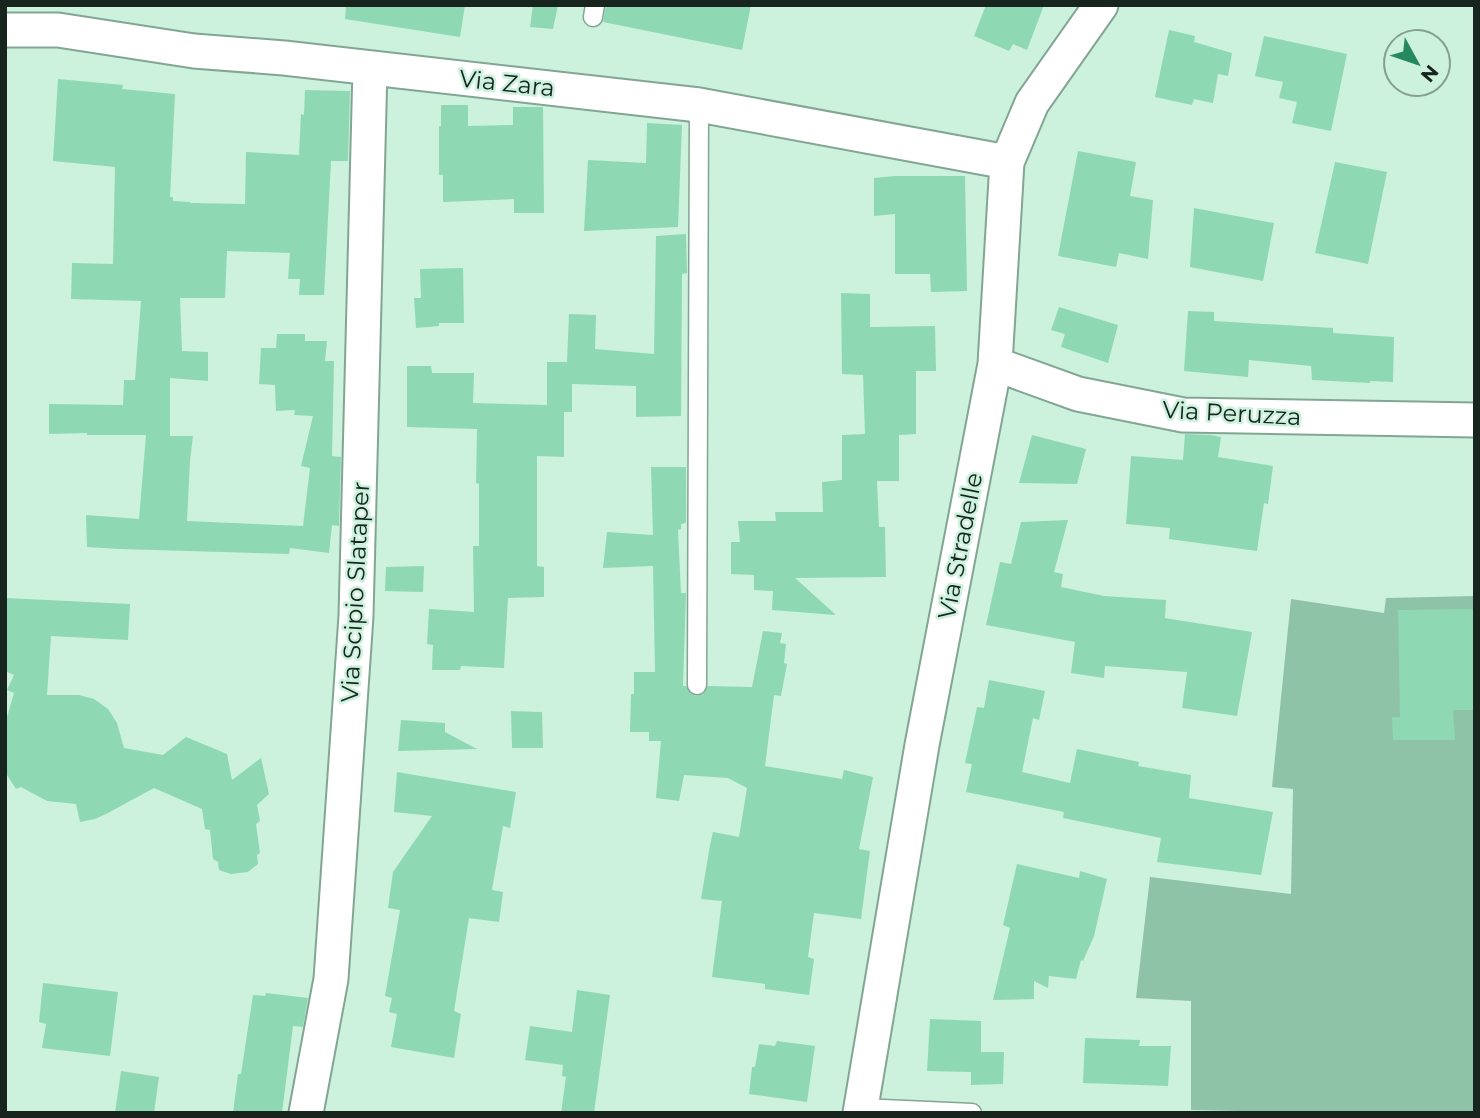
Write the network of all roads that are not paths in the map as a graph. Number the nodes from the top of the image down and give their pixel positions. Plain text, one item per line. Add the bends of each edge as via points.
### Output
1 (1101, 5) edge
2 (5, 30) edge
3 (370, 68) junction
4 (699, 105) junction
5 (1007, 162) junction
6 (995, 365) junction
7 (1475, 420) edge
8 (697, 685) dead end
9 (860, 1111) edge
10 (306, 1113) edge
11 (972, 1113) edge

1 - 5 street, Via Stradelle via 1032,103
2 - 3 street, Via Zara via 58,30 194,51
3 - 4 street, Via Zara
3 - 10 street, Via Scipio Slataper via 356,616 331,979
4 - 5 street, Via Zara
4 - 8 lane
5 - 6 street, Via Stradelle
6 - 7 street, Via Peruzza via 1078,394 1182,415
6 - 9 street, Via Stradelle via 922,745
9 - 11 lane, Via Stradelle

